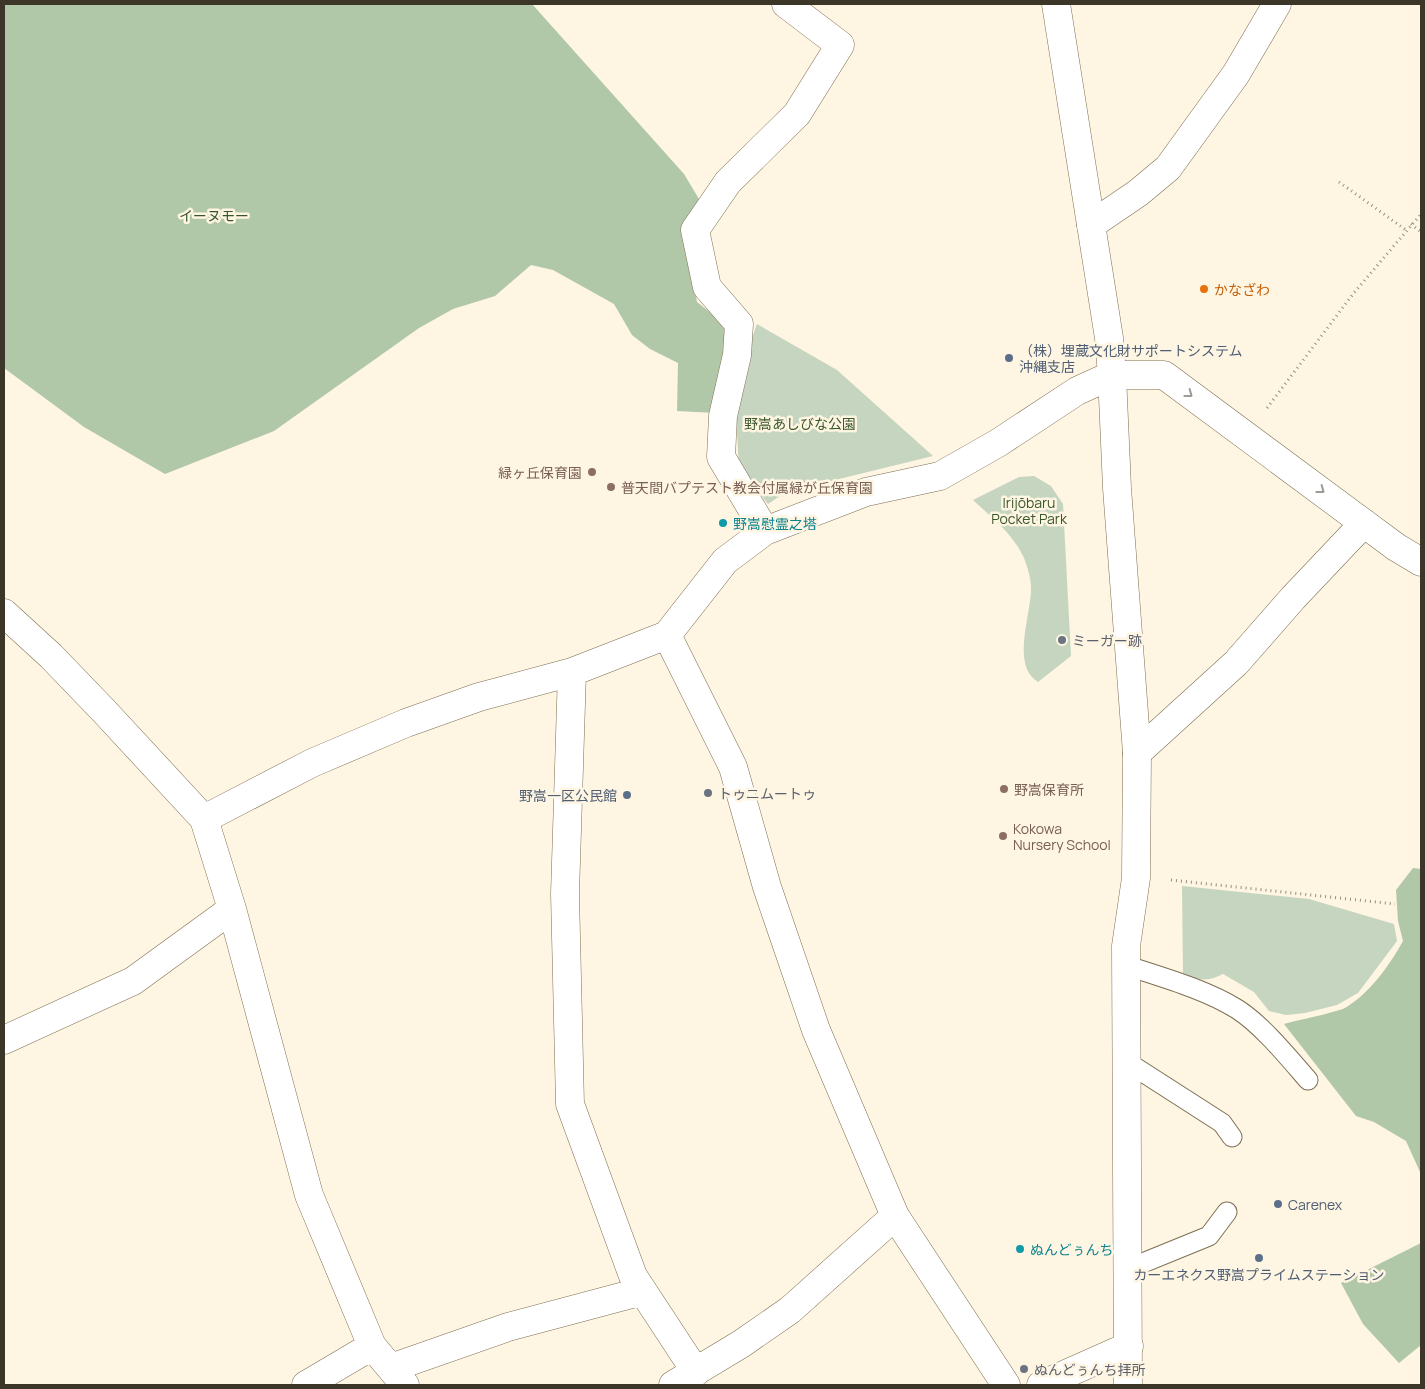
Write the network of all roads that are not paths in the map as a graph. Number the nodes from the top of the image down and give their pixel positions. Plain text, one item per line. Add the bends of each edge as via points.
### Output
1 (786, 4) edge
2 (1056, 4) edge
3 (1277, 4) edge
4 (1091, 225) junction
5 (1112, 375) junction
6 (1364, 523) junction
7 (765, 532) junction
8 (1421, 561) edge
9 (4, 613) edge
10 (667, 635) junction
11 (572, 672) junction
12 (1137, 753) junction
13 (204, 820) junction
14 (232, 909) junction
15 (1125, 965) junction
16 (8, 1032) edge
17 (1126, 1062) junction
18 (1308, 1080) dead end
19 (1232, 1137) dead end
20 (1227, 1212) dead end
21 (895, 1216) junction
22 (1128, 1269) junction
23 (643, 1291) junction
24 (372, 1346) junction
25 (1129, 1346) junction
26 (696, 1372) junction
27 (398, 1377) edge
28 (306, 1385) edge
29 (673, 1385) edge
30 (1006, 1385) edge
31 (1041, 1385) edge
32 (1128, 1385) edge

1 - 7 street via 840,45 797,114 728,182 695,230 707,287 739,324 737,355 723,416 721,457
2 - 4 street
3 - 4 street via 1236,74 1168,168
4 - 5 street
5 -> 6 street via 1164,375
5 - 7 street via 1077,391 998,443 940,476 866,492
5 - 12 street
6 - 8 street
6 - 12 street via 1292,598 1236,663
7 - 10 street via 725,561
9 - 13 street via 98,704
10 - 11 street
10 - 21 street via 733,767 767,888 816,1030
11 - 13 street via 479,697 406,723 312,763
11 - 23 street via 565,894 570,1104 633,1276
12 - 15 street via 1136,878
13 - 14 street
14 - 16 street via 133,981
14 - 24 street via 309,1195
15 - 17 street
15 - 18 lane via 1177,982 1237,1009 1282,1049
17 - 19 lane via 1222,1122
17 - 22 street
20 - 22 lane via 1209,1236
21 - 26 street via 790,1310
21 - 30 street
22 - 25 street
23 - 26 street
23 - 27 street via 508,1327
24 - 27 street
24 - 28 street
25 - 31 street
25 - 32 street
26 - 29 street

